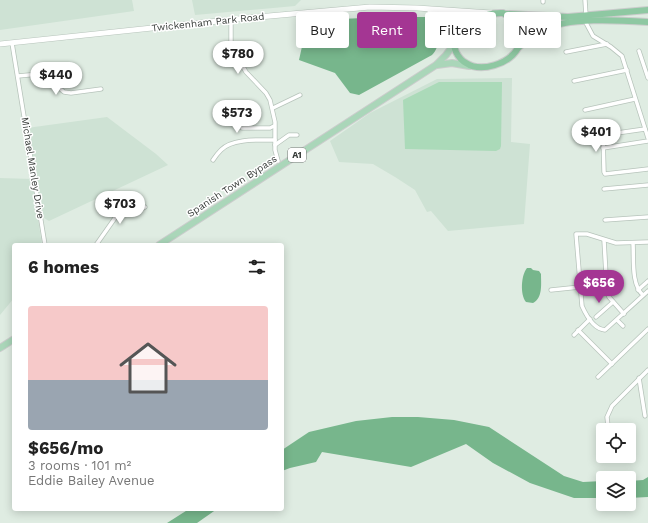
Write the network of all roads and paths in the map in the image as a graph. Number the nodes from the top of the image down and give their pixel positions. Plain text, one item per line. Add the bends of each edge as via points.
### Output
1 (585, 0) edge
2 (417, 8) junction
3 (648, 10) edge
4 (431, 12) edge
5 (501, 13) junction
6 (496, 14) edge
7 (504, 14) edge
8 (585, 18) junction
9 (231, 20) junction
10 (647, 22) edge
11 (561, 24) edge
12 (12, 43) junction
13 (0, 44) edge
14 (607, 44) junction
15 (451, 48) edge
16 (456, 48) edge
17 (518, 48) edge
18 (639, 51) dead end
19 (566, 52) dead end
20 (436, 65) junction
21 (471, 66) junction
22 (627, 70) junction
23 (18, 76) junction
24 (648, 78) edge
25 (574, 81) dead end
26 (101, 89) dead end
27 (300, 95) dead end
28 (635, 99) junction
29 (273, 108) junction
30 (585, 110) dead end
31 (274, 126) junction
32 (242, 128) dead end
33 (645, 129) junction
34 (297, 135) dead end
35 (648, 139) edge
36 (275, 140) junction
37 (275, 145) junction
38 (603, 148) junction
39 (213, 160) dead end
40 (278, 161) dead end
41 (648, 169) edge
42 (648, 185) edge
43 (604, 189) dead end
44 (145, 207) dead end
45 (648, 217) edge
46 (605, 220) dead end
47 (604, 240) junction
48 (648, 242) edge
49 (45, 243) edge
50 (97, 243) edge
51 (162, 243) edge
52 (633, 243) junction
53 (648, 281) edge
54 (580, 287) junction
55 (551, 290) dead end
56 (638, 290) junction
57 (648, 291) edge
58 (643, 296) junction
59 (613, 302) junction
60 (624, 314) junction
61 (596, 317) dead end
62 (590, 319) junction
63 (617, 320) junction
64 (623, 326) dead end
65 (648, 329) edge
66 (578, 330) junction
67 (574, 335) dead end
68 (12, 340) edge
69 (0, 348) edge
70 (612, 364) junction
71 (648, 370) edge
72 (598, 377) dead end
73 (640, 378) junction
74 (645, 416) dead end
75 (608, 423) edge

1 - 8 street
2 - 4 main road
2 - 5 main road
2 - 9 main road, Twickenham Park Road via 370,7
3 - 8 highway, A1
5 - 6 highway, A1
5 - 7 highway
5 - 8 highway, A1
8 - 10 highway, A1
8 - 11 highway, A1
8 - 14 street via 593,36
9 - 12 main road, Twickenham Park Road
9 - 29 street via 235,53 246,72 266,93
12 - 13 main road, Twickenham Park Road
12 - 23 street, Michael Manley Drive
14 - 19 street
14 - 22 street via 622,56
15 - 20 main road, Spanish Town Bypass / A1
16 - 21 highway via 460,58
17 - 21 highway, A1 via 497,64
18 - 24 street
20 - 21 main road, Spanish Town Bypass / A1 via 452,63
20 - 51 main road, Spanish Town Bypass / A1
22 - 25 street
22 - 28 street
23 - 26 street via 50,73 58,87 67,93
23 - 49 street, Michael Manley Drive
27 - 29 street
28 - 30 street
28 - 33 street
29 - 31 street
31 - 32 street
31 - 36 street
33 - 35 street
33 - 38 street via 603,135
34 - 37 street via 289,135
35 - 38 street
36 - 37 street
36 - 39 street via 246,140 228,145 221,149
37 - 40 street
38 - 41 street via 605,174
42 - 43 street
44 - 50 street via 115,218
45 - 46 street
47 - 52 street
47 - 54 street via 587,234 576,234
47 - 59 street via 607,292
48 - 52 street
52 - 56 street via 635,284
53 - 56 street
54 - 55 street
54 - 62 street via 582,306
56 - 58 street
57 - 58 street
58 - 60 street
59 - 60 street
59 - 61 street
60 - 63 street
62 - 63 street via 604,330
62 - 66 street
63 - 64 street
65 - 70 street
66 - 67 street
66 - 70 street
68 - 69 main road
70 - 72 street
71 - 73 street
73 - 74 street
73 - 75 street via 612,406 607,417

